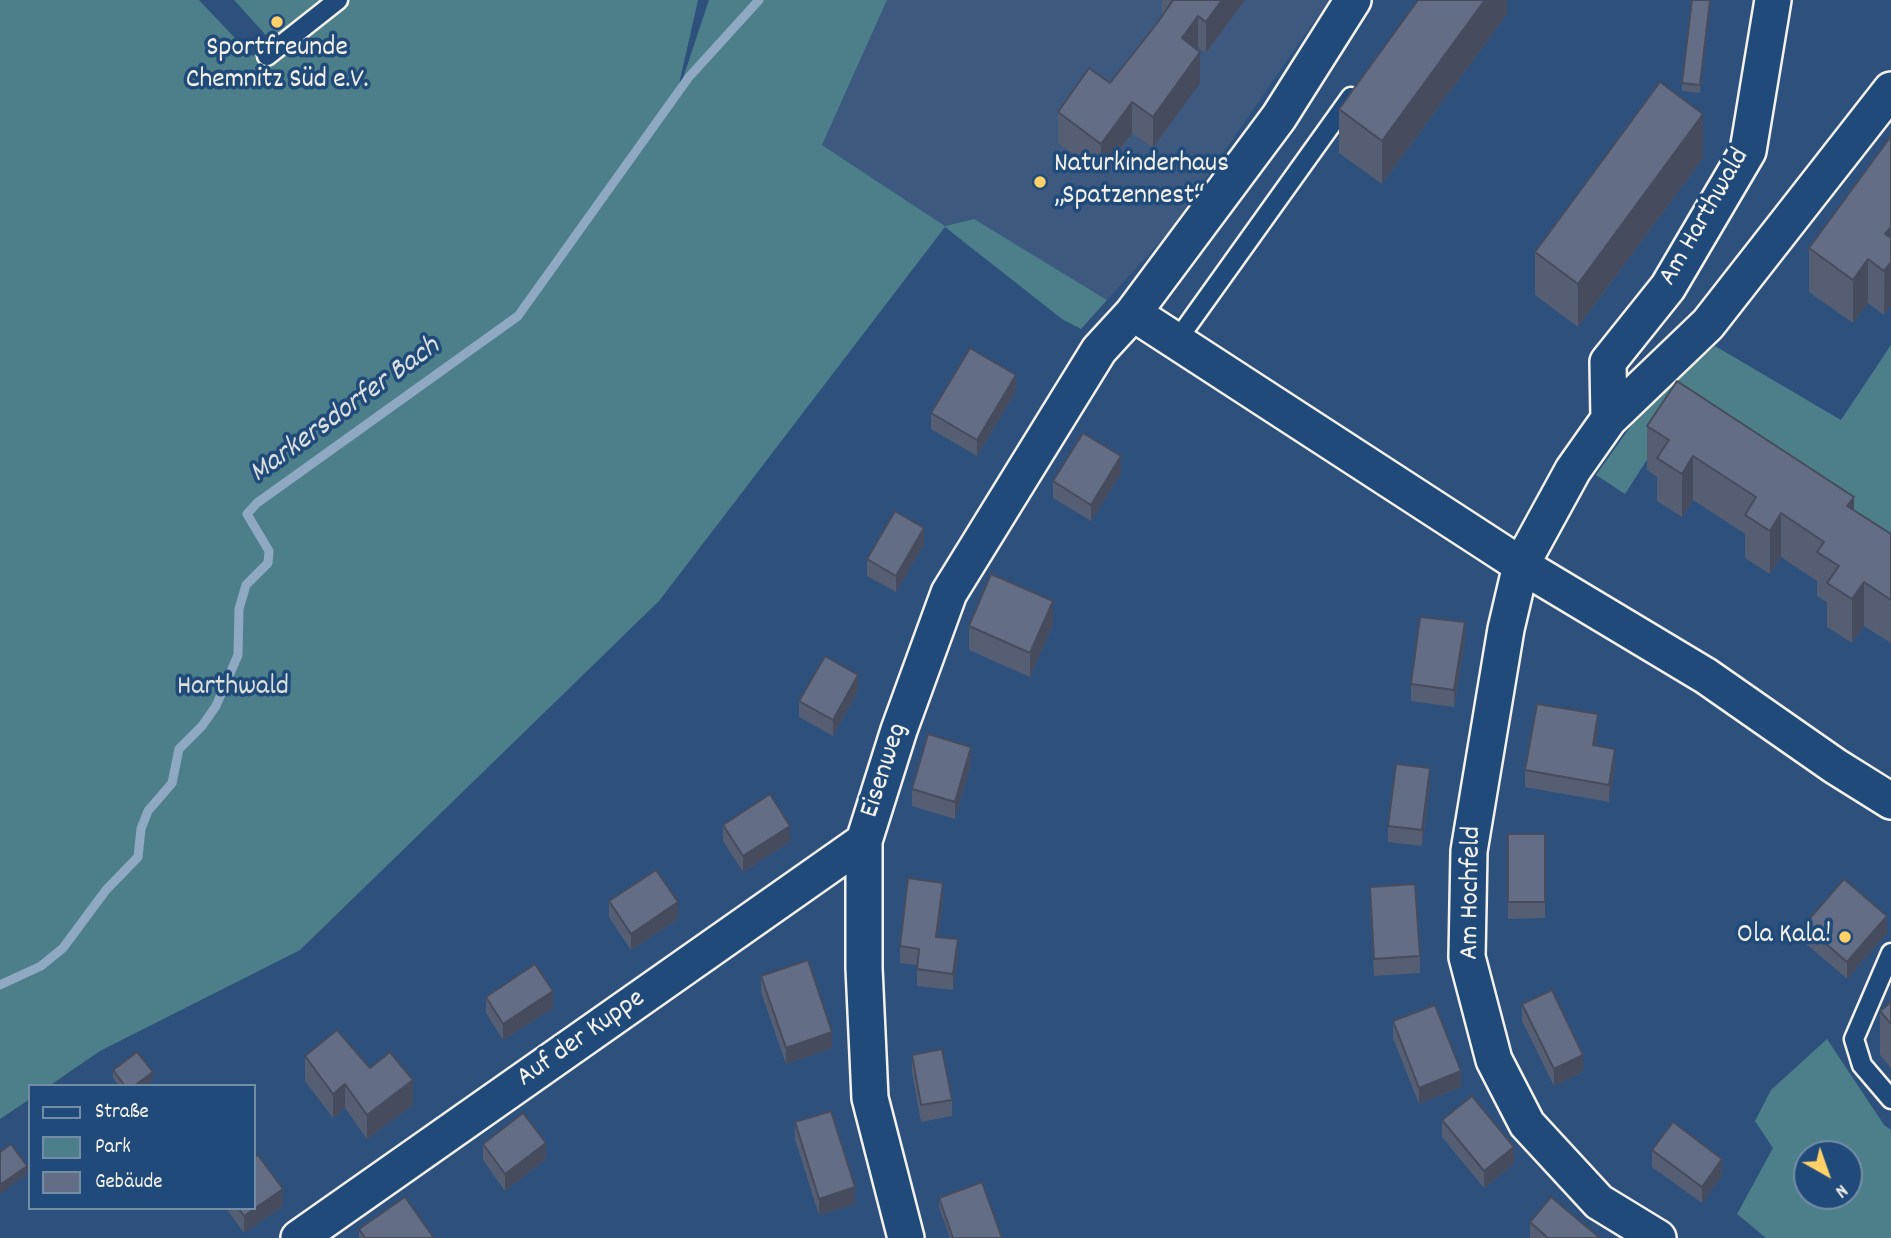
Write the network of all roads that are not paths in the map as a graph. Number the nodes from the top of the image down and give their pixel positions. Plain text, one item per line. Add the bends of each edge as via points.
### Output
1 (338, 0) edge
2 (1353, 0) edge
3 (1773, 0) edge
4 (267, 56) dead end
5 (1366, 77) edge
6 (1891, 90) edge
7 (1133, 313) junction
8 (1175, 342) junction
9 (1609, 419) junction
10 (1521, 565) junction
11 (1891, 801) edge
12 (864, 842) junction
13 (1891, 953) edge
14 (1891, 1099) edge
15 (299, 1238) edge
16 (906, 1238) edge
17 (1658, 1238) edge

1 - 4 lane
2 - 7 street via 1279,117
3 - 9 street, Am Harthwald via 1748,151 1668,287 1608,362
5 - 8 lane
6 - 9 street, Am Harthwald via 1708,324
7 - 8 street
7 - 12 street, Eisenweg via 1099,350 950,593
8 - 10 street
9 - 10 street, Am Harthwald via 1573,470
10 - 11 street via 1706,676
10 - 17 street, Am Hochfeld via 1469,852 1467,957 1494,1060 1527,1124 1599,1202
12 - 15 street, Auf der Kuppe
12 - 16 street, Eisenweg via 870,1098
13 - 14 lane via 1854,1039 1862,1065

